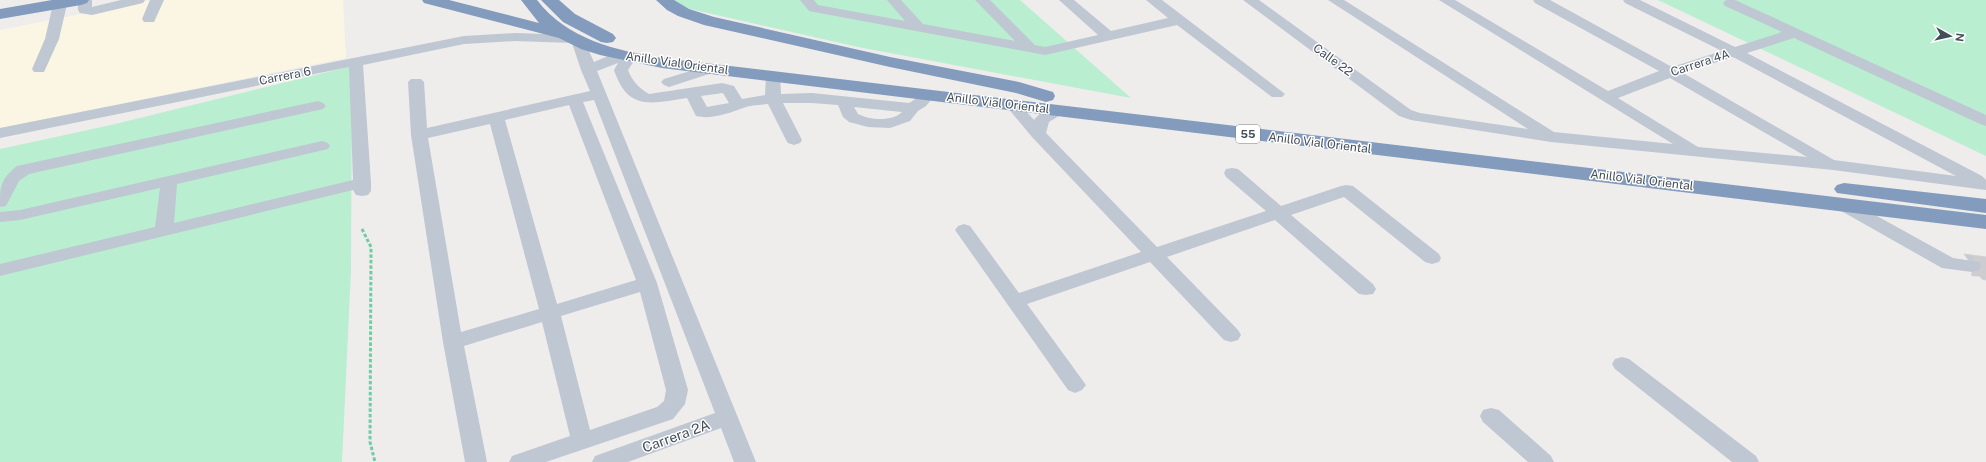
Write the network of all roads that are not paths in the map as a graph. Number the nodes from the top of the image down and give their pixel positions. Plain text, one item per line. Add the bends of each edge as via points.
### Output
1 (12, 0) edge
2 (81, 0) edge
3 (85, 0) edge
4 (138, 0) edge
5 (157, 0) edge
6 (430, 0) edge
7 (529, 0) edge
8 (549, 0) edge
9 (664, 0) edge
10 (807, 0) edge
11 (894, 0) edge
12 (982, 0) edge
13 (1066, 0) edge
14 (1153, 0) edge
15 (1272, 0) edge
16 (1335, 0) edge
17 (1470, 0) edge
18 (1540, 0) edge
19 (1630, 0) edge
20 (0, 2) edge
21 (1253, 2) edge
22 (1449, 2) edge
23 (1730, 3) dead end
24 (60, 4) junction
25 (0, 14) edge
26 (149, 19) dead end
27 (1178, 20) junction
28 (919, 28) junction
29 (1795, 33) junction
30 (1108, 36) junction
31 (572, 38) junction
32 (1031, 49) junction
33 (1734, 52) junction
34 (625, 61) junction
35 (356, 62) junction
36 (662, 63) junction
37 (39, 69) dead end
38 (710, 69) junction
39 (1671, 72) junction
40 (590, 74) junction
41 (773, 76) junction
42 (416, 82) dead end
43 (671, 89) junction
44 (692, 93) junction
45 (599, 94) junction
46 (928, 94) junction
47 (1277, 94) dead end
48 (1606, 97) junction
49 (574, 99) junction
50 (773, 99) junction
51 (1052, 103) junction
52 (737, 104) junction
53 (1012, 104) junction
54 (318, 106) dead end
55 (496, 118) junction
56 (1986, 121) edge
57 (0, 133) edge
58 (1038, 134) junction
59 (419, 135) junction
60 (1551, 137) junction
61 (794, 140) dead end
62 (322, 146) dead end
63 (1695, 150) junction
64 (1833, 165) junction
65 (1232, 173) dead end
66 (169, 182) junction
67 (1986, 185) edge
68 (0, 202) edge
69 (1842, 204) junction
70 (1986, 206) edge
71 (1280, 212) junction
72 (0, 217) edge
73 (1986, 222) edge
74 (164, 230) junction
75 (964, 230) dead end
76 (1154, 256) junction
77 (1432, 258) dead end
78 (1972, 266) tunnel mouth
79 (0, 270) edge
80 (647, 283) junction
81 (1366, 289) dead end
82 (1015, 301) junction
83 (550, 313) junction
84 (1231, 335) dead end
85 (453, 342) junction
86 (1622, 364) dead end
87 (1075, 385) dead end
88 (1491, 416) dead end
89 (727, 417) junction
90 (582, 441) junction
91 (638, 456) edge
92 (476, 462) edge
93 (520, 462) edge
94 (603, 462) edge
95 (746, 462) edge
96 (1543, 462) edge
97 (1748, 462) edge

1 - 20 highway
2 - 24 highway
3 - 4 street via 85,10 92,11
5 - 26 street
6 - 31 highway
7 - 31 highway, Anillo Vial Oriental / 55 via 544,19
8 - 51 highway, Anillo Vial Oriental / 55 via 562,13 589,30 638,47 842,71
9 - 51 highway via 682,11 708,19 845,53 1019,88
10 - 28 street via 814,8
11 - 28 street
12 - 32 street
13 - 30 street
14 - 27 street
15 - 21 street
16 - 60 street
17 - 22 street
18 - 39 street
19 - 33 street
21 - 60 street, Calle 22 via 1405,113 1417,117
22 - 48 street
23 - 29 street
24 - 25 highway
24 - 37 street via 52,38
27 - 30 street
27 - 47 street
28 - 32 street
29 - 33 street, Carrera 4A
29 - 56 street
30 - 32 street via 1045,51
31 - 34 highway, Anillo Vial Oriental / 55
31 - 35 street, Carrera 6 via 515,37 464,40
31 - 40 street
33 - 39 street, Carrera 4A
33 - 67 street
34 - 36 highway, Anillo Vial Oriental / 55
34 - 40 street
34 - 43 street via 624,78 638,95 647,99
35 - 57 street, Carrera 6
35 - 74 street via 362,187
36 - 38 highway, Anillo Vial Oriental / 55
36 - 43 street
38 - 41 highway, Anillo Vial Oriental / 55
38 - 43 street
39 - 48 street, Carrera 4A
39 - 64 street
40 - 45 street
41 - 46 highway, Anillo Vial Oriental / 55
41 - 50 street
42 - 59 street
43 - 44 street
44 - 52 street via 729,89
44 - 52 street via 702,113 734,107
45 - 49 street
45 - 89 street
46 - 50 street via 921,103 894,123 860,122 850,117 844,101
46 - 53 highway, Anillo Vial Oriental / 55
48 - 63 street
49 - 55 street
49 - 80 street
50 - 52 street
50 - 61 street
51 - 53 highway, Anillo Vial Oriental / 55
51 - 58 street via 1040,122
51 - 69 highway, Anillo Vial Oriental / 55 via 1256,135
51 - 70 highway, Anillo Vial Oriental / 55
53 - 58 street
54 - 68 street via 23,170 12,178
55 - 59 street
55 - 83 street
58 - 76 street
59 - 85 street
60 - 63 street, Calle 22
62 - 66 street
63 - 64 street, Calle 22
64 - 67 street, Calle 22
65 - 71 street
66 - 72 street via 20,215
66 - 74 street
69 - 73 highway, Anillo Vial Oriental / 55
69 - 78 street via 1949,264
71 - 76 street
71 - 77 street via 1347,190
71 - 81 street
74 - 79 street
75 - 82 street
76 - 82 street
76 - 84 street
80 - 83 street
80 - 90 street via 677,390 674,404 664,413
82 - 87 street
83 - 85 street
83 - 90 street
85 - 92 street
86 - 97 street
88 - 96 street
89 - 91 street, Carrera 2A
89 - 95 street
90 - 93 street
91 - 94 street, Carrera 2A

